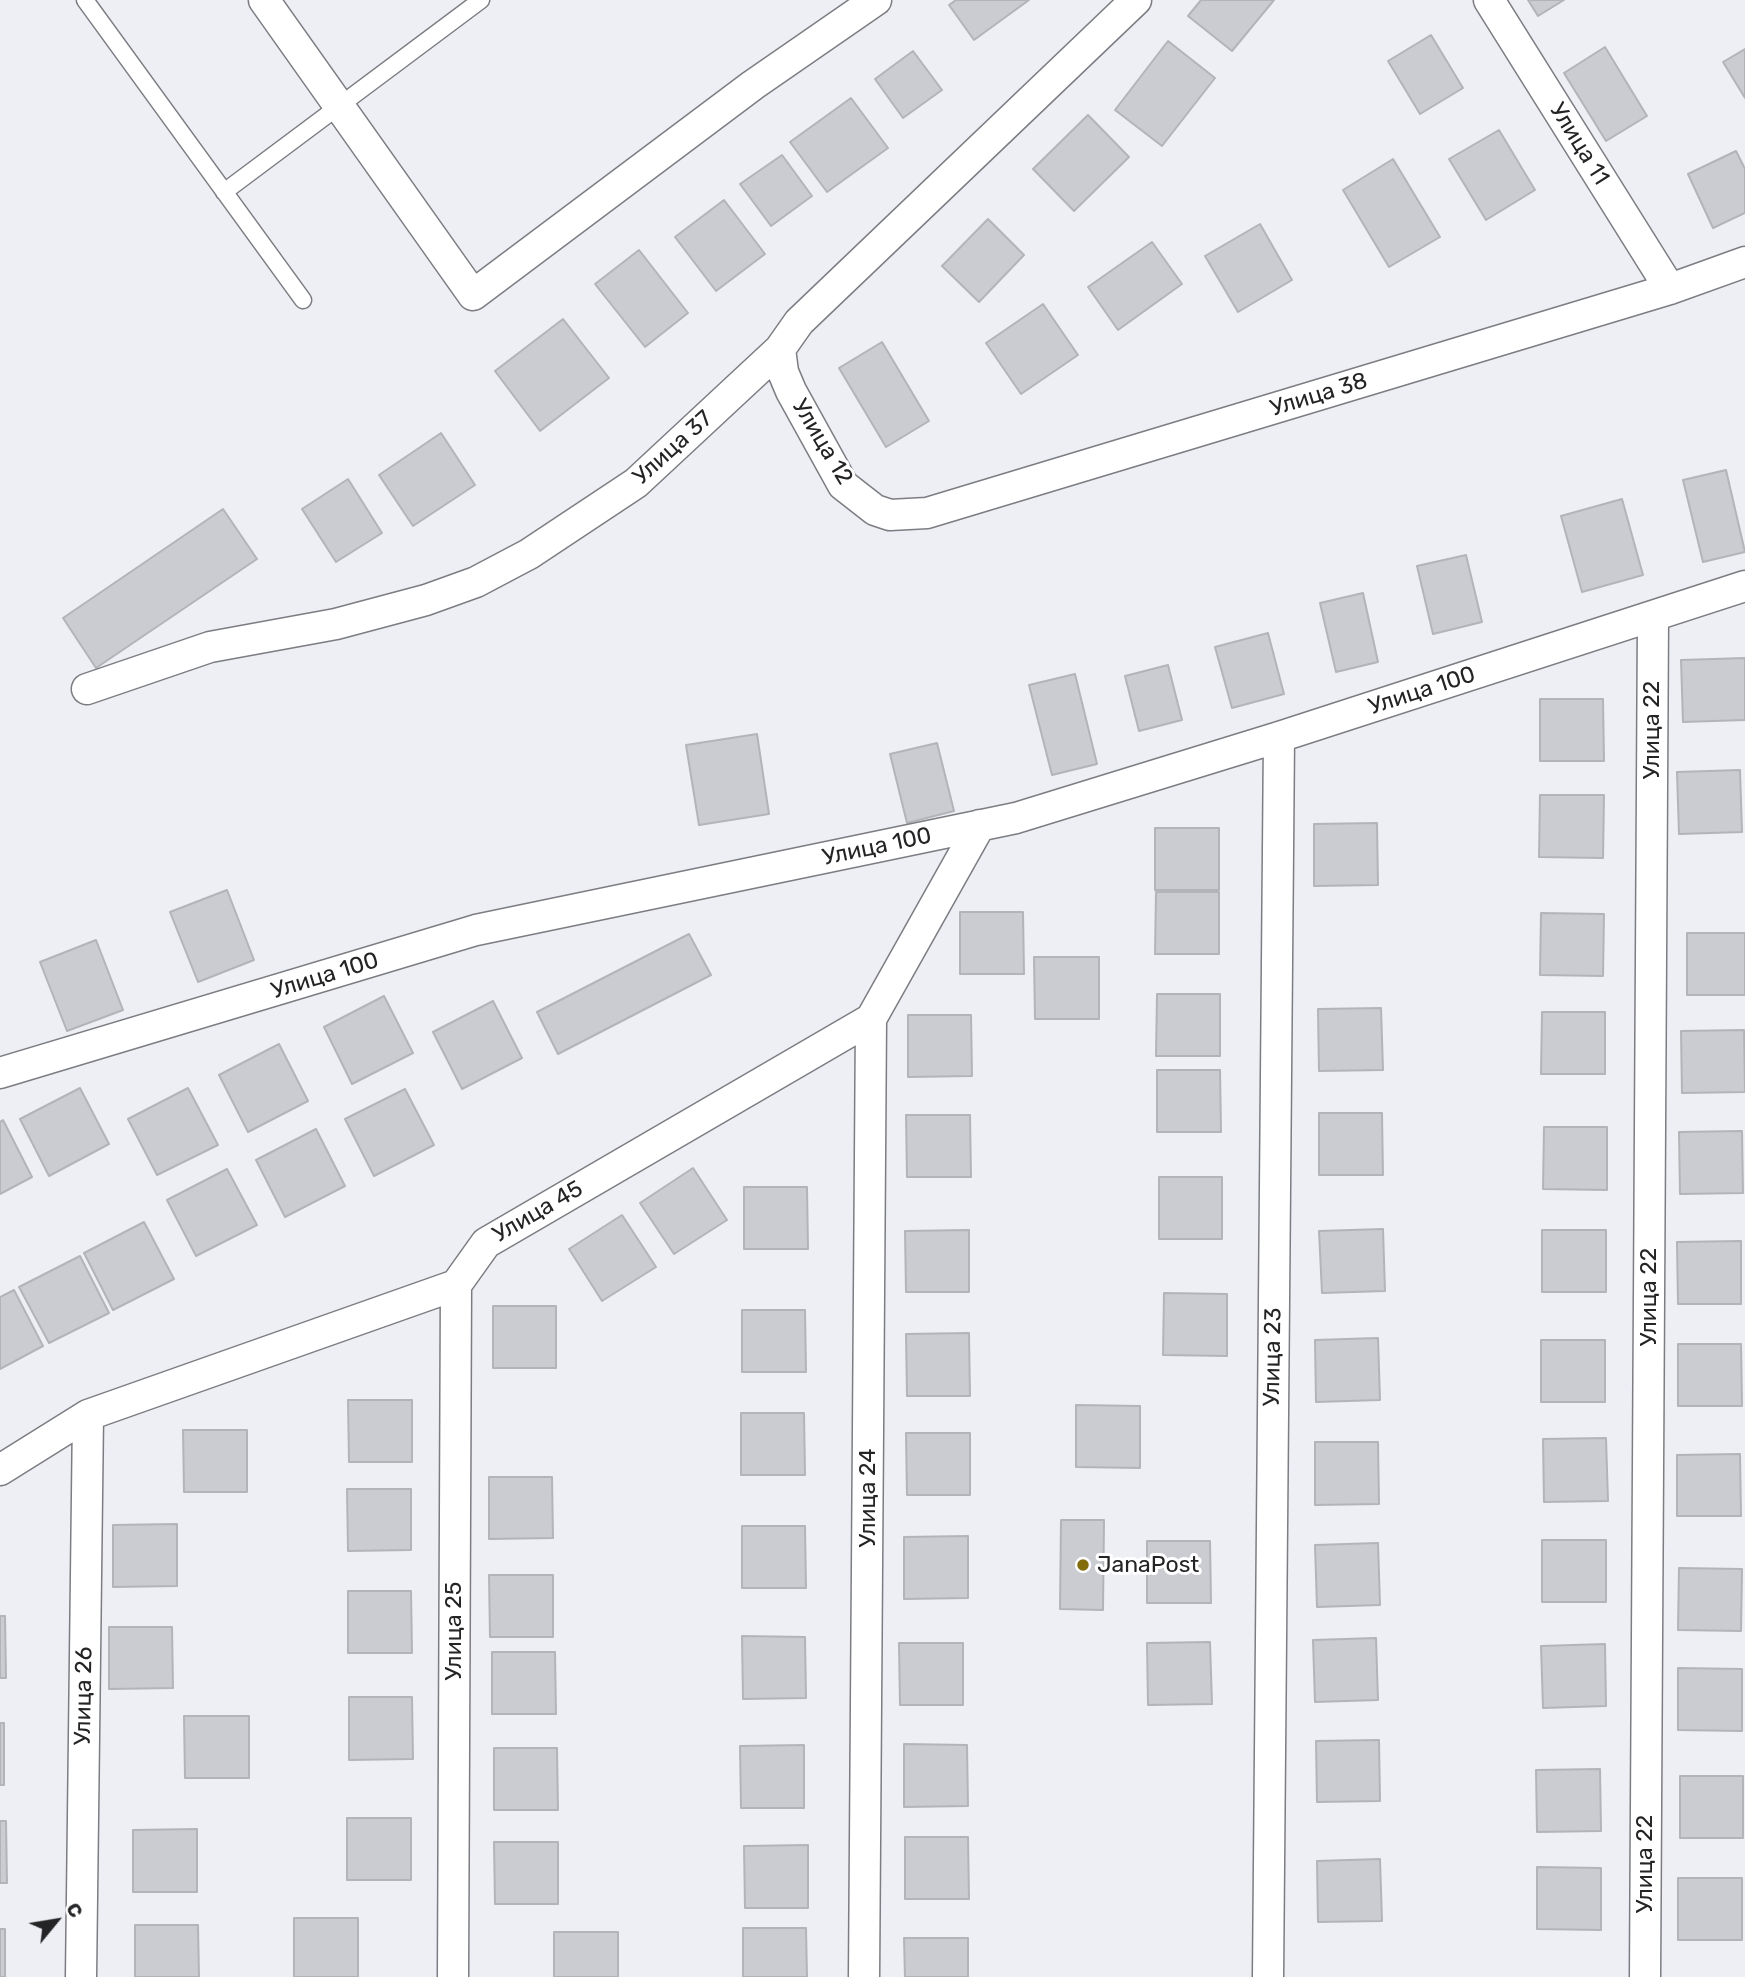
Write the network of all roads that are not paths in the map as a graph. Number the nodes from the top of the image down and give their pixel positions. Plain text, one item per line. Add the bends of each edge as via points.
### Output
1 (85, 0) edge
2 (264, 0) edge
3 (481, 0) edge
4 (876, 0) edge
5 (1136, 0) edge
6 (1489, 0) edge
7 (224, 192) junction
8 (1745, 262) edge
9 (1670, 289) junction
10 (303, 300) dead end
11 (780, 349) junction
12 (890, 515) joint
13 (1745, 586) edge
14 (1653, 617) junction
15 (87, 689) dead end
16 (1279, 737) junction
17 (980, 825) junction
18 (871, 1019) junction
19 (0, 1073) edge
20 (456, 1285) junction
21 (88, 1415) junction
22 (0, 1470) edge
23 (81, 1977) edge
24 (453, 1977) edge
25 (864, 1977) edge
26 (1268, 1977) edge
27 (1644, 1977) edge

1 - 7 lane
2 - 4 street via 473,295 753,85
3 - 7 lane
5 - 11 street, Улица 37 via 799,322
6 - 9 street, Улица 11
7 - 10 lane
8 - 9 street, Улица 38
9 - 12 street, Улица 38 via 927,513
11 - 12 street, Улица 12 via 791,391 843,485 875,510
11 - 15 street, Улица 37 via 636,483 529,554 476,582 336,624 209,648
13 - 14 street, Улица 100
14 - 16 street, Улица 100
14 - 27 street, Улица 22
16 - 17 street, Улица 100
16 - 26 street, Улица 23
17 - 18 street
17 - 19 street, Улица 100 via 476,930
18 - 20 street, Улица 45 via 486,1243
18 - 25 street, Улица 24
20 - 21 street
20 - 24 street, Улица 25
21 - 22 street
21 - 23 street, Улица 26

